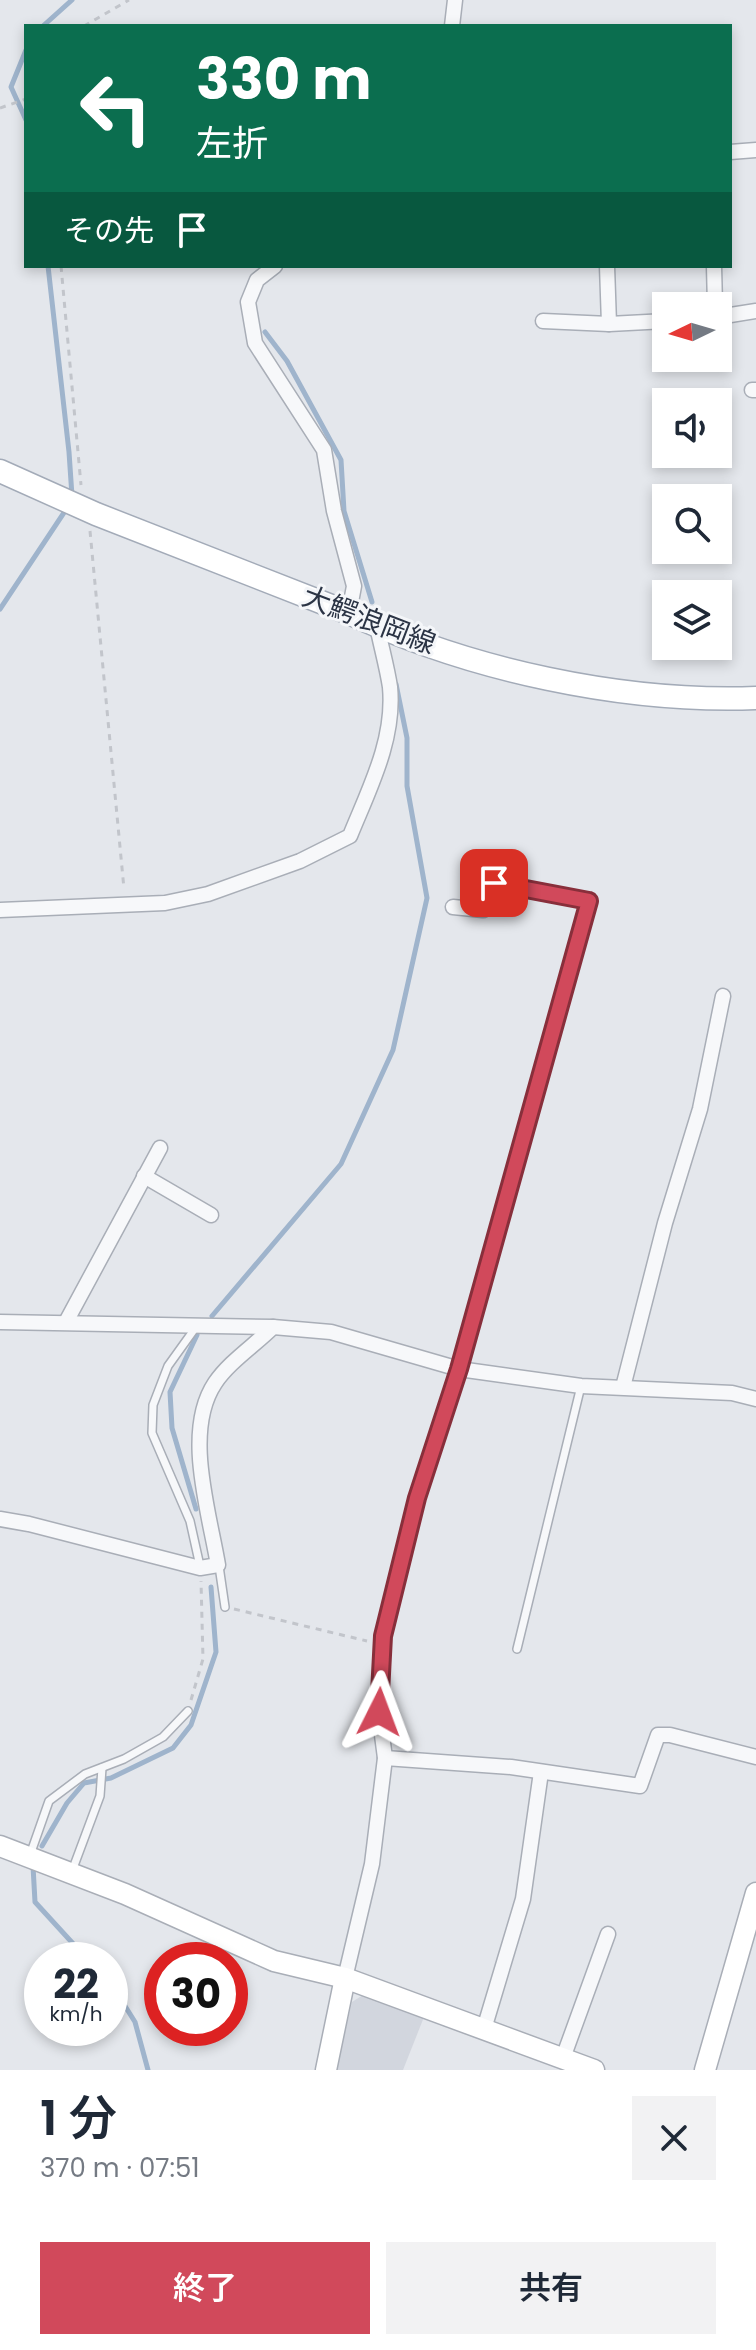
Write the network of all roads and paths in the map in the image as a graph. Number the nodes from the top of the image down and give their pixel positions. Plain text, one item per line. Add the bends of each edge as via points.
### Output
1 (129, 0) edge
2 (455, 0) edge
3 (87, 24) edge
4 (452, 24) edge
5 (24, 100) edge
6 (0, 108) edge
7 (756, 150) edge
8 (732, 152) edge
9 (61, 268) edge
10 (272, 268) edge
11 (607, 268) edge
12 (714, 268) edge
13 (715, 292) edge
14 (756, 311) edge
15 (732, 315) edge
16 (543, 321) dead end
17 (652, 322) edge
18 (609, 324) junction
19 (0, 471) edge
20 (90, 511) junction
21 (349, 613) junction
22 (377, 626) junction
23 (756, 698) edge
24 (126, 905) junction
25 (453, 907) dead end
26 (0, 910) edge
27 (723, 996) dead end
28 (160, 1148) dead end
29 (144, 1176) junction
30 (211, 1215) dead end
31 (0, 1322) edge
32 (66, 1322) junction
33 (197, 1325) junction
34 (273, 1327) junction
35 (459, 1369) junction
36 (581, 1386) junction
37 (623, 1387) junction
38 (756, 1399) edge
39 (0, 1519) edge
40 (218, 1565) junction
41 (200, 1568) junction
42 (225, 1607) joint
43 (382, 1645) junction
44 (517, 1649) dead end
45 (188, 1711) joint
46 (756, 1757) edge
47 (385, 1758) junction
48 (102, 1768) junction
49 (541, 1772) junction
50 (0, 1846) edge
51 (30, 1855) junction
52 (71, 1874) junction
53 (756, 1893) edge
54 (608, 1934) dead end
55 (345, 1978) junction
56 (484, 2029) junction
57 (563, 2058) junction
58 (326, 2070) edge
59 (594, 2070) edge
60 (705, 2070) edge

1 - 3 path
2 - 4 street
5 - 6 path
7 - 8 street
9 - 20 path
10 - 21 street via 257,280 248,302 255,343 324,450 354,586
11 - 18 street
12 - 13 street
14 - 15 street
16 - 18 street
17 - 18 street
19 - 20 main road, 大鰐浪岡線
20 - 21 main road, 大鰐浪岡線
20 - 24 path via 88,536
21 - 22 main road, 大鰐浪岡線
22 - 23 main road, 大鰐浪岡線 via 526,674 604,689
22 - 24 street via 390,688 390,724 350,836 300,861 208,894
24 - 26 street
25 - 35 street via 483,910 494,883 589,901
27 - 37 street via 700,1109
28 - 29 street
29 - 30 street
29 - 32 street
31 - 32 street
32 - 33 street
33 - 34 street
33 - 41 lane via 168,1366 153,1405 152,1433 190,1521
34 - 35 street via 331,1332
34 - 40 street via 217,1381 204,1403 198,1446
35 - 36 street
35 - 43 street via 417,1498
36 - 37 street
36 - 44 lane
37 - 38 street
39 - 41 street
40 - 41 street
40 - 42 lane
41 - 45 path via 203,1659
42 - 43 path
43 - 47 street via 379,1712
45 - 48 lane via 163,1737
46 - 49 street via 658,1735 640,1786
47 - 49 street
47 - 55 street via 372,1864
48 - 51 lane via 49,1801
48 - 52 lane via 100,1796
49 - 56 street via 523,1899
50 - 51 street
51 - 52 street
52 - 55 street via 274,1961
53 - 60 street
54 - 57 street
55 - 56 street
55 - 58 street
56 - 57 street
57 - 59 street

